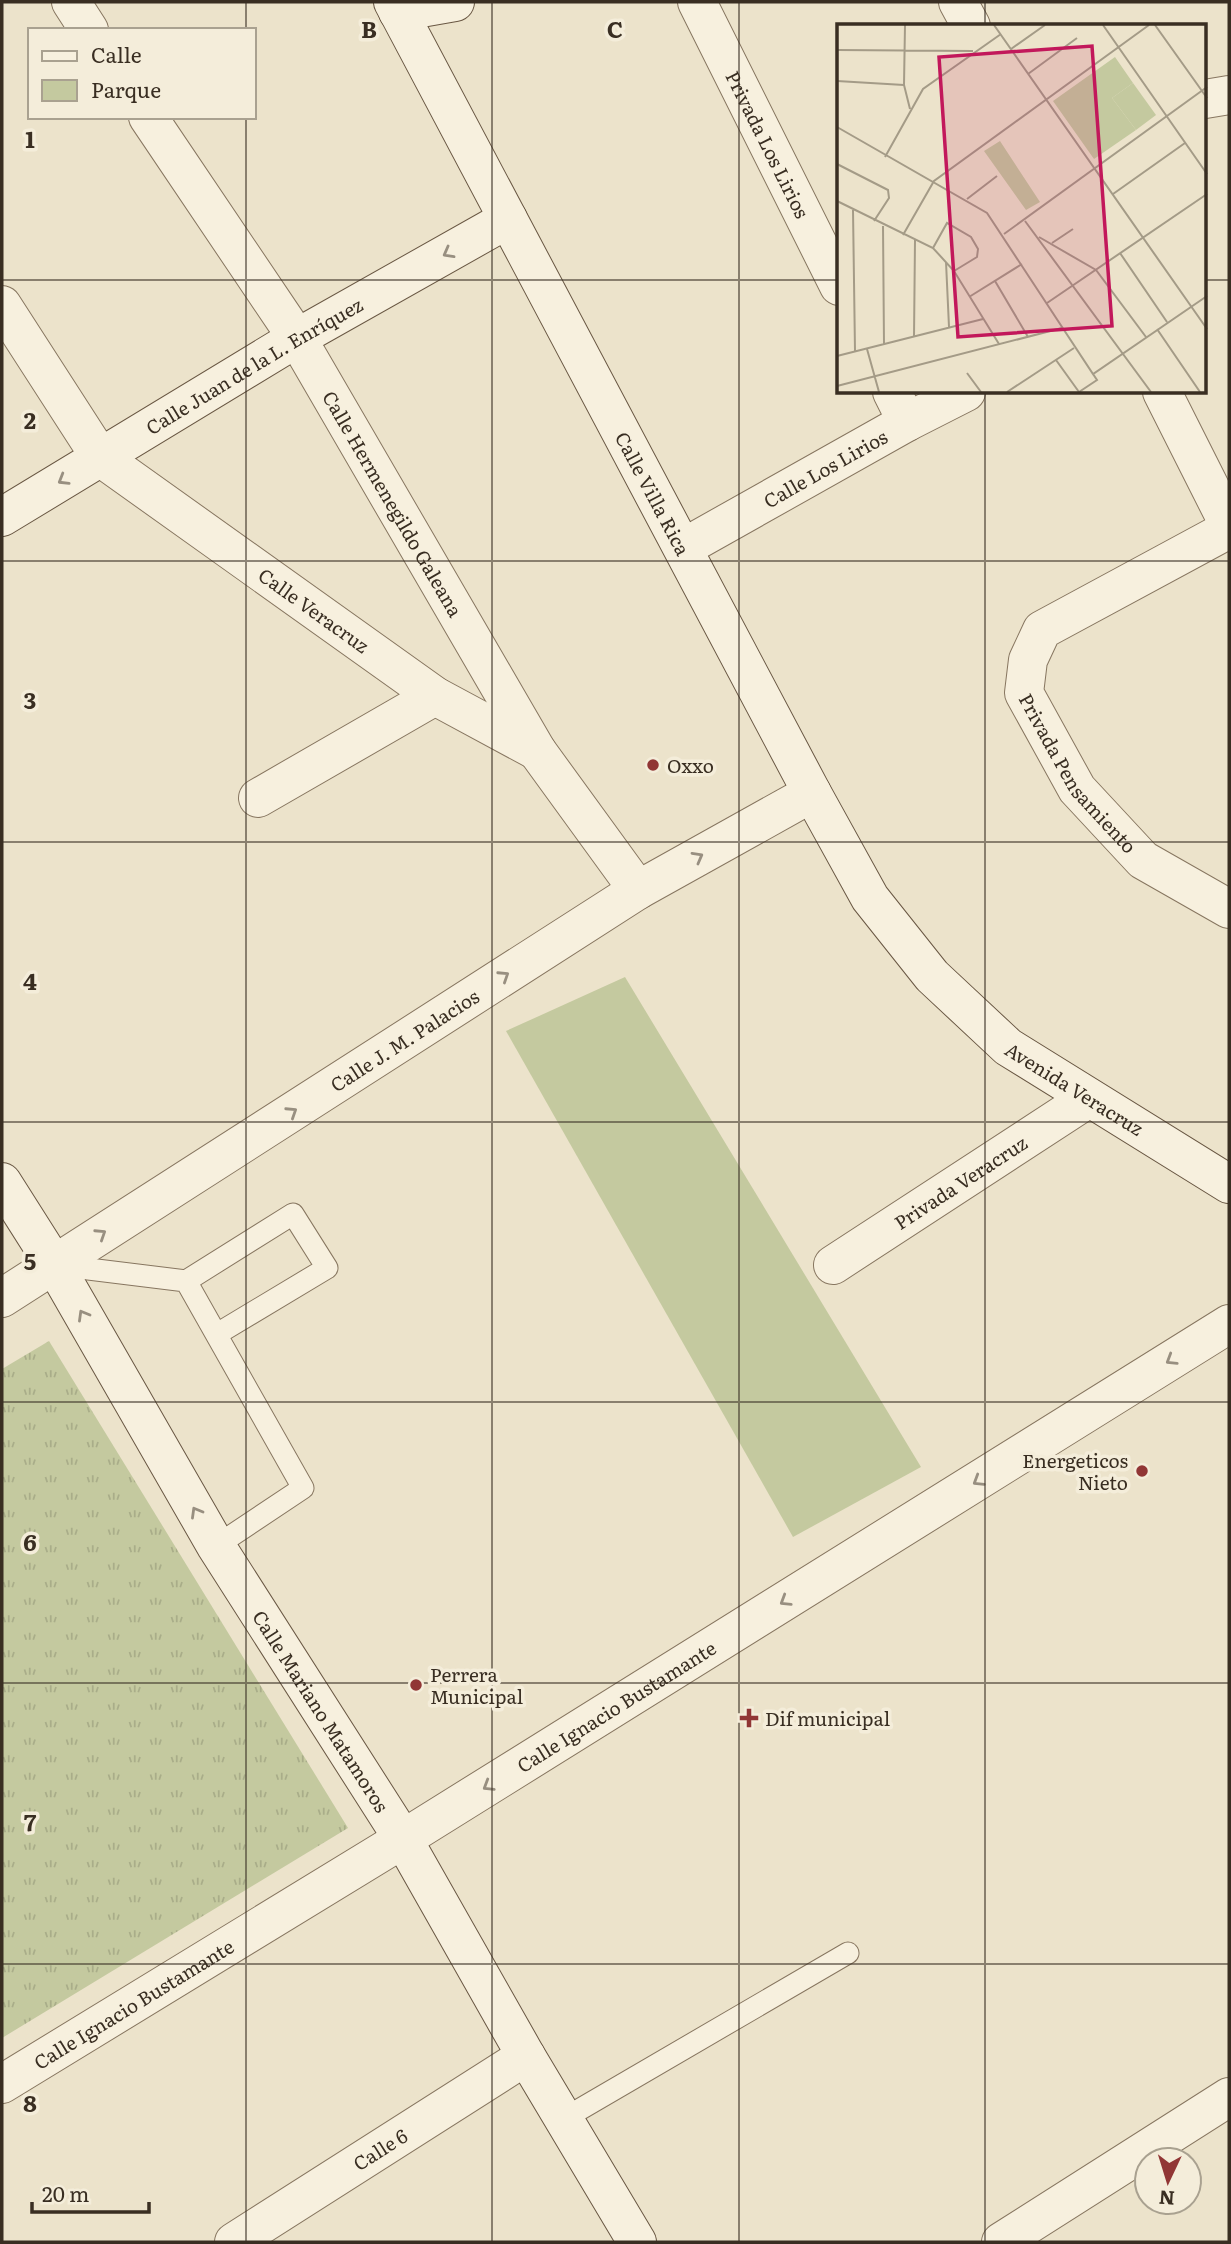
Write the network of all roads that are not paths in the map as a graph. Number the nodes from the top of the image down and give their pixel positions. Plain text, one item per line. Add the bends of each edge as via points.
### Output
1 (71, 2) edge
2 (454, 2) edge
3 (697, 2) edge
4 (958, 2) edge
5 (396, 7) edge
6 (970, 24) edge
7 (88, 28) edge
8 (1229, 95) edge
9 (1206, 99) edge
10 (149, 119) edge
11 (508, 219) junction
12 (837, 282) edge
13 (2, 305) edge
14 (297, 338) junction
15 (957, 394) edge
16 (1163, 394) edge
17 (899, 407) edge
18 (100, 457) junction
19 (2, 517) edge
20 (1229, 527) edge
21 (683, 548) junction
22 (435, 696) junction
23 (537, 751) junction
24 (812, 793) junction
25 (258, 798) dead end
26 (638, 890) junction
27 (1229, 909) edge
28 (932, 976) joint
29 (1089, 1098) junction
30 (2, 1182) edge
31 (1229, 1184) edge
32 (54, 1264) junction
33 (833, 1265) dead end
34 (187, 1281) junction
35 (2, 1297) edge
36 (1229, 1324) edge
37 (217, 1334) junction
38 (216, 1546) junction
39 (403, 1839) junction
40 (848, 1953) dead end
41 (526, 2056) junction
42 (2, 2084) edge
43 (1229, 2097) edge
44 (565, 2118) junction
45 (234, 2242) edge
46 (637, 2242) edge
47 (1001, 2242) edge

1 - 7 street
2 - 5 street
3 - 12 street, Privada Los Lirios
4 - 6 street
5 - 11 street, Calle Villa Rica
8 - 9 street
10 - 14 street, Calle Hermenegildo Galeana
11 -> 14 street, Calle Juan de la L. Enríquez
11 - 21 street, Calle Villa Rica
13 - 18 street
14 - 18 street, Calle Juan de la L. Enríquez
14 - 23 street, Calle Hermenegildo Galeana
15 - 17 street, Calle Los Lirios
16 - 20 street
17 - 21 street, Calle Los Lirios
18 -> 19 street, Calle Juan de la L. Enríquez
18 - 22 street, Calle Veracruz
20 - 27 street, Privada Pensamiento via 1042,631 1028,660 1024,694 1077,789 1143,860
21 - 24 street, Calle Villa Rica
22 - 23 street, Calle Veracruz
22 - 25 street
23 - 26 street, Calle Hermenegildo Galeana
26 -> 24 street, Calle J. M. Palacios
24 - 28 street, Calle Villa Rica via 870,898
32 -> 26 street, Calle J. M. Palacios
28 - 29 street, Avenida Veracruz via 1008,1047
29 - 31 street, Avenida Veracruz
29 - 33 street, Privada Veracruz
30 - 32 street, Calle Mariano Matamoros
32 - 34 lane
32 - 35 street, Calle J. M. Palacios
38 -> 32 street, Calle Mariano Matamoros
34 - 37 lane
34 - 37 lane via 293,1214 327,1268
36 -> 39 street, Calle Ignacio Bustamante
37 - 38 lane via 303,1488
38 - 39 street, Calle Mariano Matamoros
39 - 41 street, Calle Mariano Matamoros
39 - 42 street, Calle Ignacio Bustamante
40 - 44 lane
41 - 44 street, Calle Mariano Matamoros
41 - 45 street, Calle 6
43 - 47 street
44 - 46 street, Calle Mariano Matamoros

